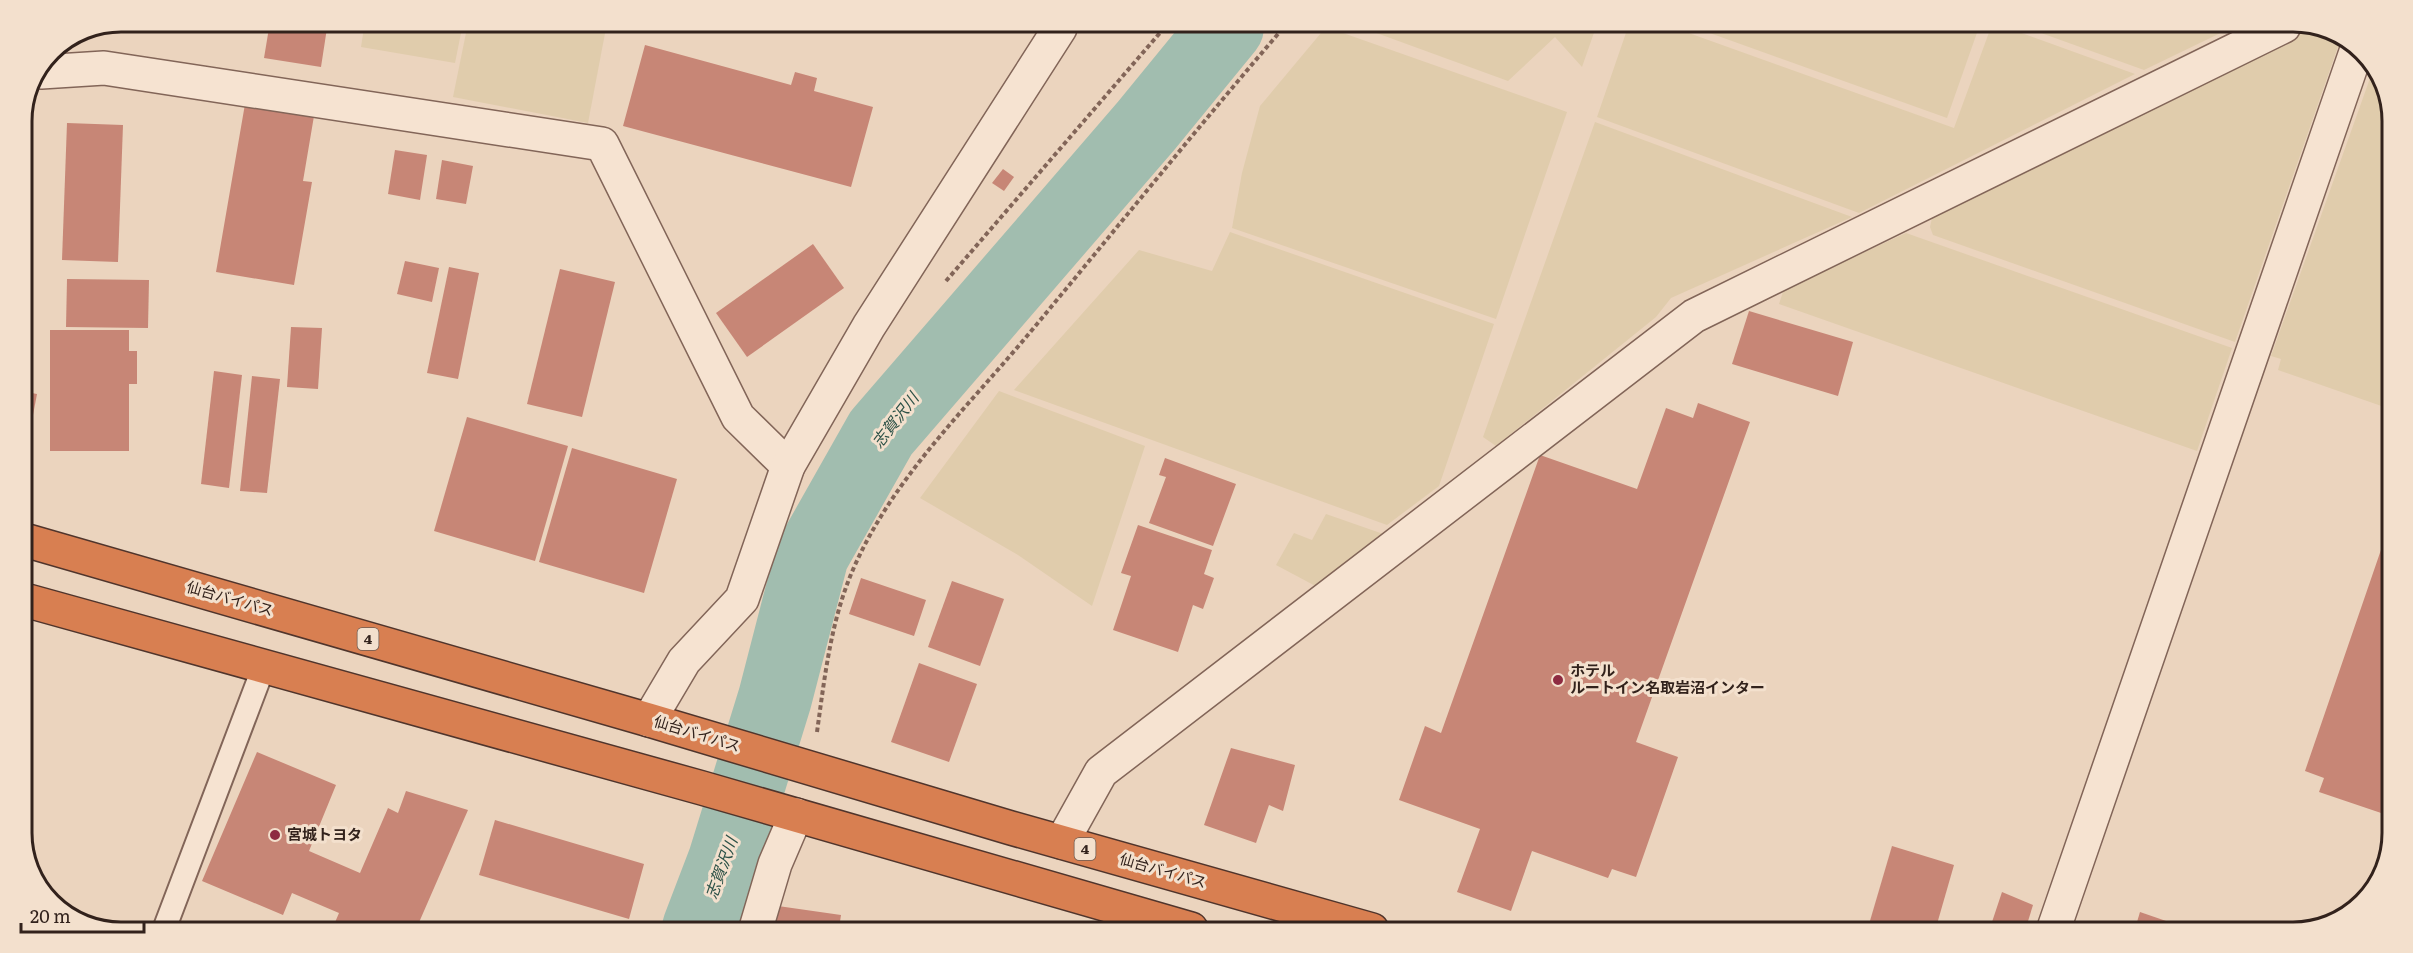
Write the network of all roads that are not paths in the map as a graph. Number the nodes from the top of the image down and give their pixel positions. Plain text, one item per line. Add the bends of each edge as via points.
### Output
1 (1058, 31) edge
2 (2274, 31) edge
3 (2354, 57) edge
4 (46, 72) edge
5 (788, 466) junction
6 (32, 542) edge
7 (32, 602) edge
8 (264, 666) junction
9 (649, 720) junction
10 (791, 814) junction
11 (1062, 842) junction
12 (1120, 919) edge
13 (167, 922) edge
14 (758, 922) edge
15 (1141, 922) edge
16 (1344, 922) edge
17 (2056, 922) edge

1 - 5 street via 869,326
2 - 11 street via 1694,316 1101,772
3 - 17 street
4 - 5 street via 104,68 602,144 738,417
5 - 9 street via 742,598 684,661
6 - 9 highway, 仙台バイパス / 4
7 - 8 highway
8 - 10 highway
8 - 13 lane
9 - 11 highway, 仙台バイパス / 4
10 - 12 highway
10 - 14 street
11 - 16 highway, 仙台バイパス / 4
12 - 15 highway

